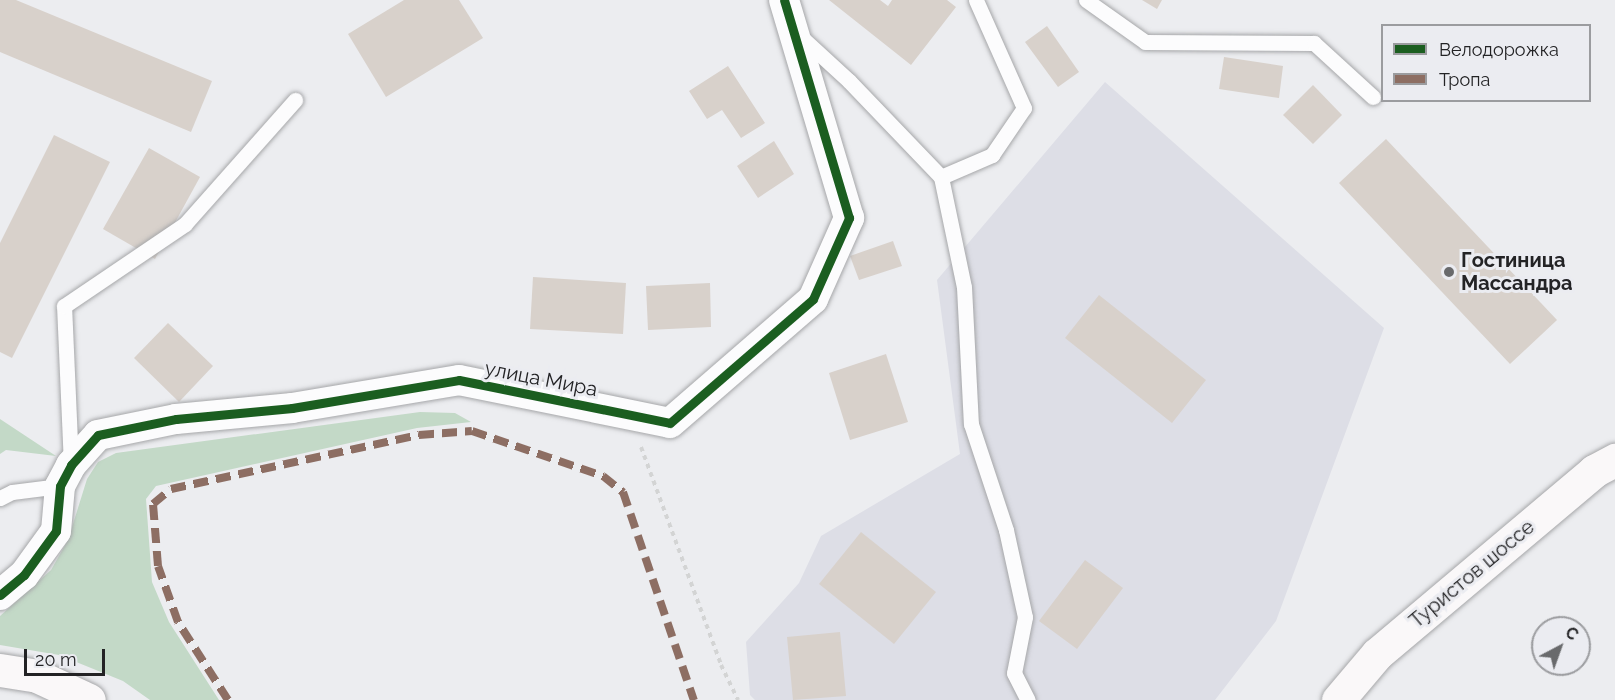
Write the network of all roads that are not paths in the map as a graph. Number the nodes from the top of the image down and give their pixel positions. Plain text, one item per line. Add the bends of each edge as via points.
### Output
1 (784, 0) edge
2 (976, 0) edge
3 (1086, 0) edge
4 (793, 30) junction
5 (1373, 97) dead end
6 (295, 100) dead end
7 (941, 177) junction
8 (1615, 460) edge
9 (65, 475) junction
10 (0, 498) edge
11 (0, 595) edge
12 (1, 670) edge
13 (89, 700) edge
14 (1028, 700) edge
15 (1338, 700) edge

1 - 4 street, улица Мира
2 - 7 lane via 1024,108 992,155
3 - 5 lane via 1145,42 1314,43
4 - 7 lane via 849,81
4 - 9 street, улица Мира via 849,218 813,299 670,423 459,380 292,408 176,419 98,435
6 - 9 lane via 185,224 64,306
7 - 14 lane via 964,287 971,424 1006,530 1025,617 1014,673
8 - 15 main road, Туристов шоссе via 1594,471 1377,654
9 - 10 lane
9 - 11 street via 56,531 24,575
12 - 13 main road via 37,676

